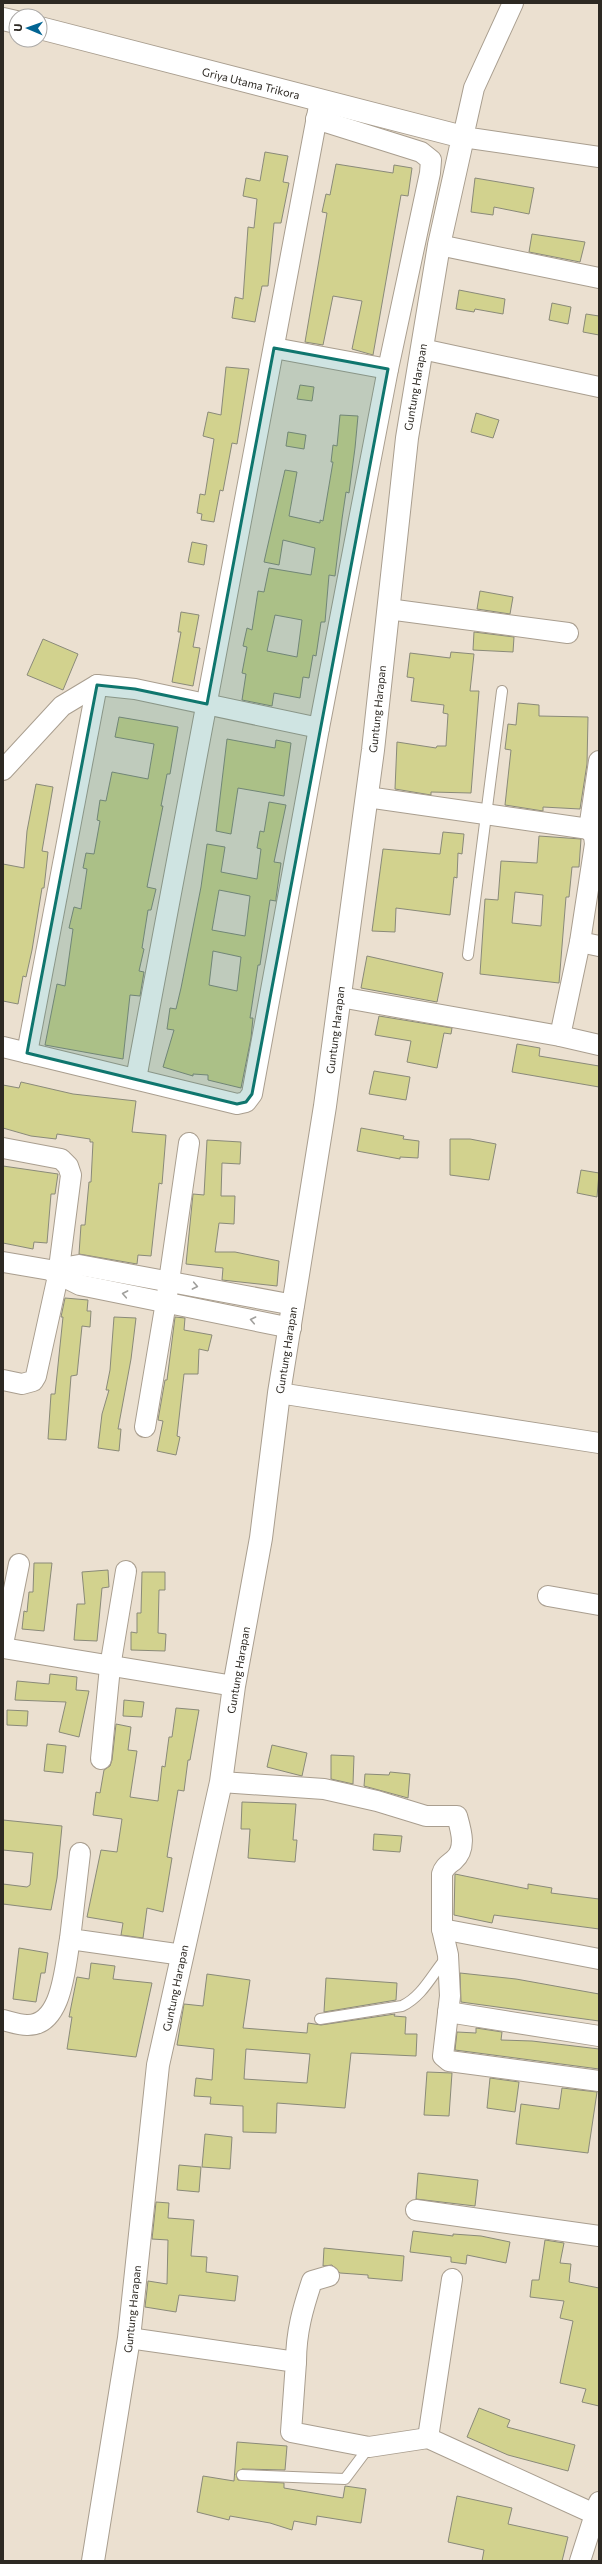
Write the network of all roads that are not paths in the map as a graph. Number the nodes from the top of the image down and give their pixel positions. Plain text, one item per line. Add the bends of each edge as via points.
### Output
1 (513, 3) edge
2 (48, 30) edge
3 (318, 110) junction
4 (463, 136) junction
5 (599, 157) edge
6 (439, 245) junction
7 (599, 278) edge
8 (274, 348) junction
9 (422, 349) junction
10 (388, 369) junction
11 (599, 386) edge
12 (388, 609) junction
13 (568, 633) dead end
14 (97, 685) junction
15 (502, 691) dead end
16 (207, 704) junction
17 (319, 728) junction
18 (599, 761) edge
19 (3, 770) edge
20 (367, 797) junction
21 (487, 814) junction
22 (589, 829) junction
23 (590, 944) edge
24 (468, 955) dead end
25 (340, 997) junction
26 (560, 1036) junction
27 (599, 1045) edge
28 (3, 1047) edge
29 (27, 1053) junction
30 (136, 1079) junction
31 (189, 1143) dead end
32 (3, 1148) edge
33 (3, 1262) edge
34 (56, 1271) junction
35 (169, 1281) junction
36 (166, 1302) junction
37 (294, 1305) junction
38 (291, 1328) junction
39 (3, 1380) edge
40 (279, 1394) junction
41 (144, 1427) dead end
42 (599, 1443) edge
43 (19, 1564) dead end
44 (126, 1571) dead end
45 (548, 1596) dead end
46 (599, 1605) edge
47 (3, 1644) edge
48 (3, 1648) edge
49 (110, 1667) junction
50 (234, 1686) junction
51 (101, 1759) dead end
52 (221, 1782) junction
53 (80, 1853) dead end
54 (442, 1929) junction
55 (70, 1939) junction
56 (183, 1955) junction
57 (448, 1955) junction
58 (599, 1959) edge
59 (448, 2012) junction
60 (320, 2019) dead end
61 (3, 2020) edge
62 (599, 2036) edge
63 (599, 2081) edge
64 (416, 2210) dead end
65 (599, 2236) edge
66 (329, 2276) dead end
67 (452, 2280) dead end
68 (129, 2338) junction
69 (296, 2362) junction
70 (428, 2438) junction
71 (369, 2447) junction
72 (242, 2475) dead end
73 (598, 2510) edge
74 (93, 2561) edge
75 (580, 2561) edge

1 - 4 street via 474,88
2 - 3 street, Griya Utama Trikora
3 - 4 street, Griya Utama Trikora
3 - 8 street
3 - 10 street via 421,152 431,160
4 - 5 street
4 - 6 street, Guntung Harapan
6 - 7 street
6 - 9 street, Guntung Harapan
8 - 10 street
8 - 16 street
9 - 11 street
9 - 12 street, Guntung Harapan via 400,489
10 - 17 street
12 - 13 street
12 - 20 street, Guntung Harapan
14 - 16 street via 135,689
14 - 19 street via 62,706
14 - 29 street
15 - 21 lane
16 - 17 street
16 - 30 street
17 - 30 street via 252,1094 246,1102 238,1104
18 - 22 street
20 - 21 street
20 - 25 street, Guntung Harapan
21 - 22 street
21 - 24 lane
22 - 23 street via 594,836 595,844
23 - 26 street
25 - 26 street
25 - 37 street, Guntung Harapan
26 - 27 street
28 - 29 street
29 - 30 street
31 - 35 street
32 - 34 street via 61,1159 68,1166 71,1175
33 - 34 street
34 - 35 street via 79,1265
36 -> 34 street via 80,1285
34 - 39 street via 34,1379 22,1384
35 - 36 street
35 -> 37 street
38 -> 36 street
36 - 41 street
37 - 38 street, Guntung Harapan
38 - 40 street, Guntung Harapan
40 - 42 street
40 - 50 street, Guntung Harapan via 261,1538
43 - 47 street
44 - 49 street
45 - 46 street
48 - 49 street
49 - 50 street
49 - 51 street
50 - 52 street, Guntung Harapan
52 - 54 street via 324,1789 426,1816 457,1816 461,1848 442,1874
52 - 56 street, Guntung Harapan
53 - 55 street
54 - 57 street
54 - 58 street
55 - 56 street
55 - 61 street via 57,2004 49,2016 38,2023 27,2025
56 - 68 street, Guntung Harapan via 158,2065
57 - 59 street
57 - 60 lane via 412,2002 402,2006
59 - 62 street
59 - 63 street via 442,2052 446,2060
64 - 65 street
66 - 69 street via 312,2280 303,2304 296,2338
67 - 70 street
68 - 69 street
68 - 74 street, Guntung Harapan
69 - 71 street via 291,2432
70 - 71 street
70 - 73 street
71 - 72 lane via 345,2479
73 - 75 street

